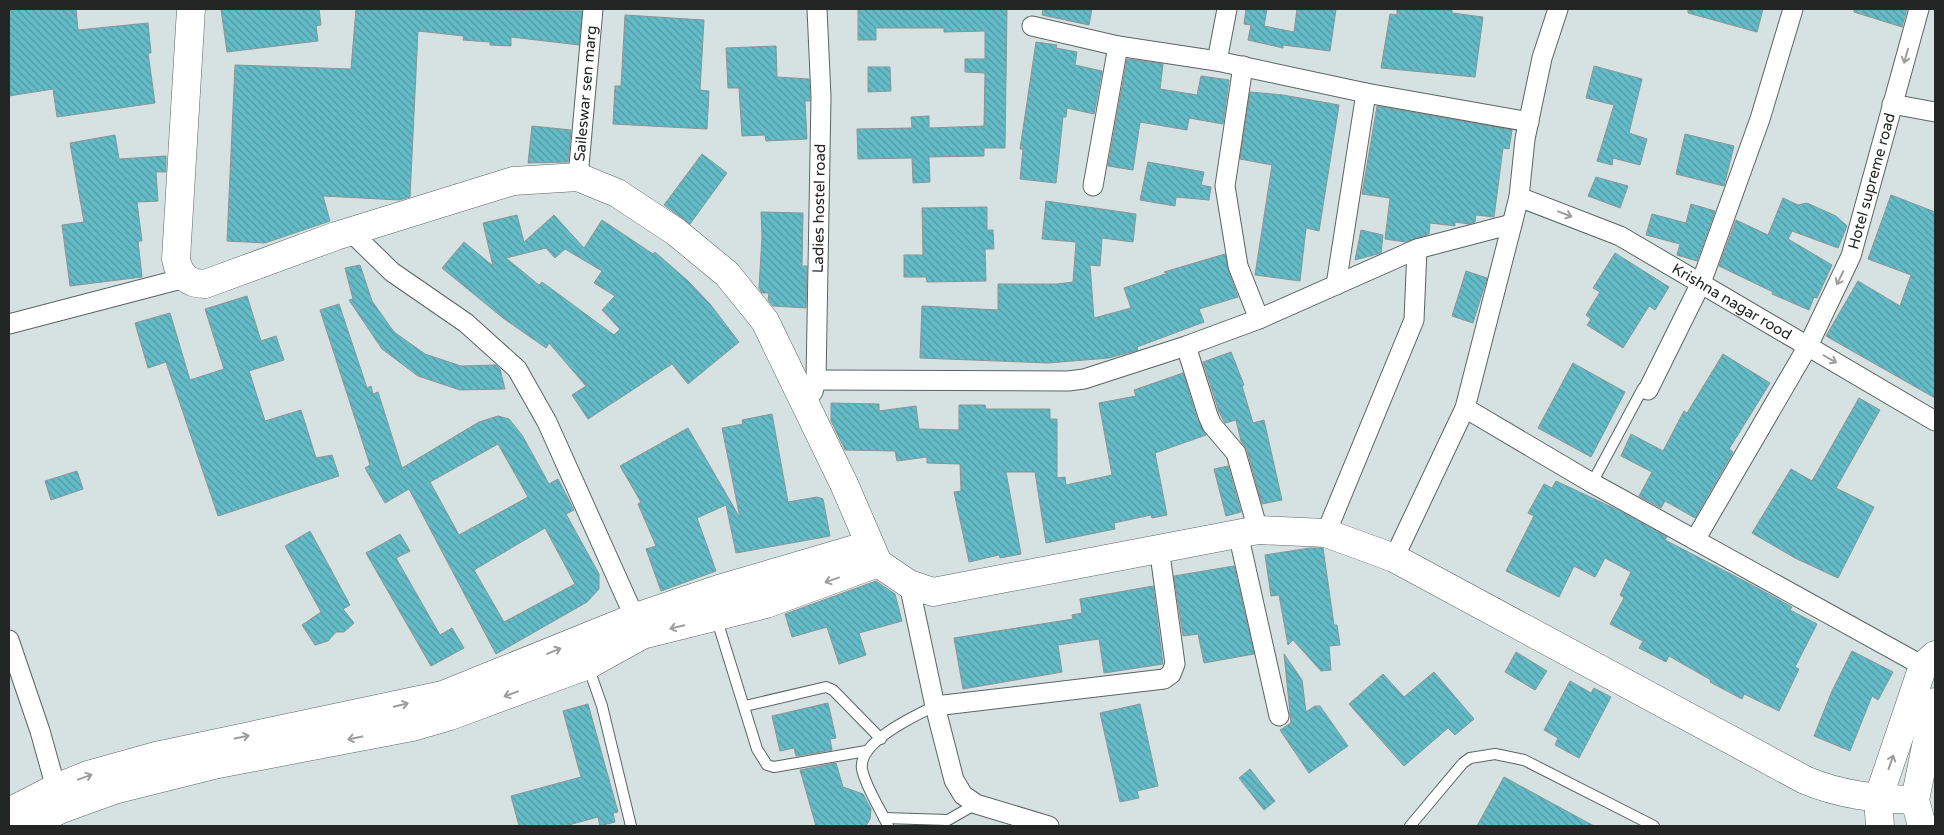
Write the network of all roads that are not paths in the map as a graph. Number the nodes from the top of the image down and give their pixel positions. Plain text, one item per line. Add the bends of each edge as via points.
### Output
1 (191, 9) edge
2 (593, 9) edge
3 (817, 9) edge
4 (1227, 9) edge
5 (1558, 9) edge
6 (1793, 9) edge
7 (1919, 9) edge
8 (1032, 26) dead end
9 (1118, 46) junction
10 (1217, 61) junction
11 (1243, 66) junction
12 (1366, 93) junction
13 (1892, 104) junction
14 (1935, 112) edge
15 (1529, 122) junction
16 (578, 177) junction
17 (1093, 186) dead end
18 (1519, 196) junction
19 (1512, 224) junction
20 (351, 232) junction
21 (1417, 249) junction
22 (185, 278) junction
23 (1701, 283) junction
24 (1336, 285) junction
25 (1259, 318) junction
26 (9, 324) edge
27 (1186, 346) junction
28 (1808, 346) junction
29 (816, 380) junction
30 (1646, 389) joint
31 (1464, 408) junction
32 (808, 409) junction
33 (1935, 421) edge
34 (1592, 483) junction
35 (1248, 532) junction
36 (1326, 533) junction
37 (1695, 540) junction
38 (1159, 547) junction
39 (874, 554) junction
40 (1394, 558) junction
41 (909, 584) junction
42 (716, 617) junction
43 (639, 626) junction
44 (11, 651) edge
45 (583, 653) junction
46 (1929, 660) edge
47 (1935, 703) edge
48 (745, 706) junction
49 (935, 706) junction
50 (1279, 716) dead end
51 (881, 739) junction
52 (866, 751) junction
53 (59, 799) junction
54 (1878, 799) junction
55 (1915, 800) junction
56 (976, 804) junction
57 (9, 812) edge
58 (886, 822) edge
59 (28, 826) edge
60 (631, 826) edge
61 (1049, 826) edge
62 (1410, 826) edge
63 (1654, 826) edge
64 (1880, 826) edge
65 (1922, 826) edge

1 - 22 street via 176,259 178,270
2 - 16 street, Saileswar sen marg
3 - 29 street, Ladies hostel road via 822,97
4 - 10 street
5 - 15 street via 1542,58
6 - 23 street via 1760,119
7 -> 13 street, Hotel supreme road
8 - 9 street
9 - 10 street
9 - 17 street
10 - 11 street
11 - 12 street
11 - 25 street via 1225,186 1238,266
12 - 15 street
12 - 24 street
13 - 14 street
13 -> 28 street, Hotel supreme road via 1851,256
15 - 18 street
16 - 20 street via 513,181
16 - 32 street via 624,198 676,232 727,274 765,322
18 - 19 street
18 -> 23 street, Krishna nagar rood via 1620,236
19 - 21 street
19 - 31 street
20 - 22 street via 204,284 195,284
20 - 43 street via 392,272 466,323 518,369 547,422
21 - 24 street
21 - 36 street via 1414,320
22 - 26 street
23 - 28 street, Krishna nagar rood
23 - 30 street
24 - 25 street
25 - 27 street
27 - 29 street via 1084,379 1068,381
27 - 35 street via 1210,420 1236,453
28 -> 33 street, Krishna nagar rood
28 - 37 street, Hotel supreme road
29 - 32 street, Ladies hostel road
30 - 34 lane
31 - 34 street
31 - 40 street
32 - 39 street
34 - 37 street
35 - 36 street
35 - 38 street
35 - 50 street
36 - 40 street
37 - 46 street
38 - 41 street via 933,592
38 - 49 street via 1175,664 1171,674 1164,679
39 - 41 street
39 -> 42 street via 766,604
39 - 43 street via 719,589
40 - 54 street via 1805,780 1821,787
41 - 49 street
42 -> 43 street
42 - 48 lane
43 - 45 street
44 - 53 street
45 - 53 street via 446,705 156,756 88,775
45 - 60 lane via 602,706
54 -> 46 street
47 - 55 street
48 - 51 lane via 826,687 833,690
48 - 52 lane via 757,749 766,765 774,767
49 - 51 lane via 904,720
49 - 56 street via 954,780 963,795
51 - 52 lane
52 - 58 lane via 862,771
53 - 57 street
53 - 59 street
54 - 55 street
54 - 64 street
55 - 65 street
56 - 58 lane via 948,820
56 - 61 street
62 - 63 lane via 1463,763 1470,758 1495,754 1524,760

